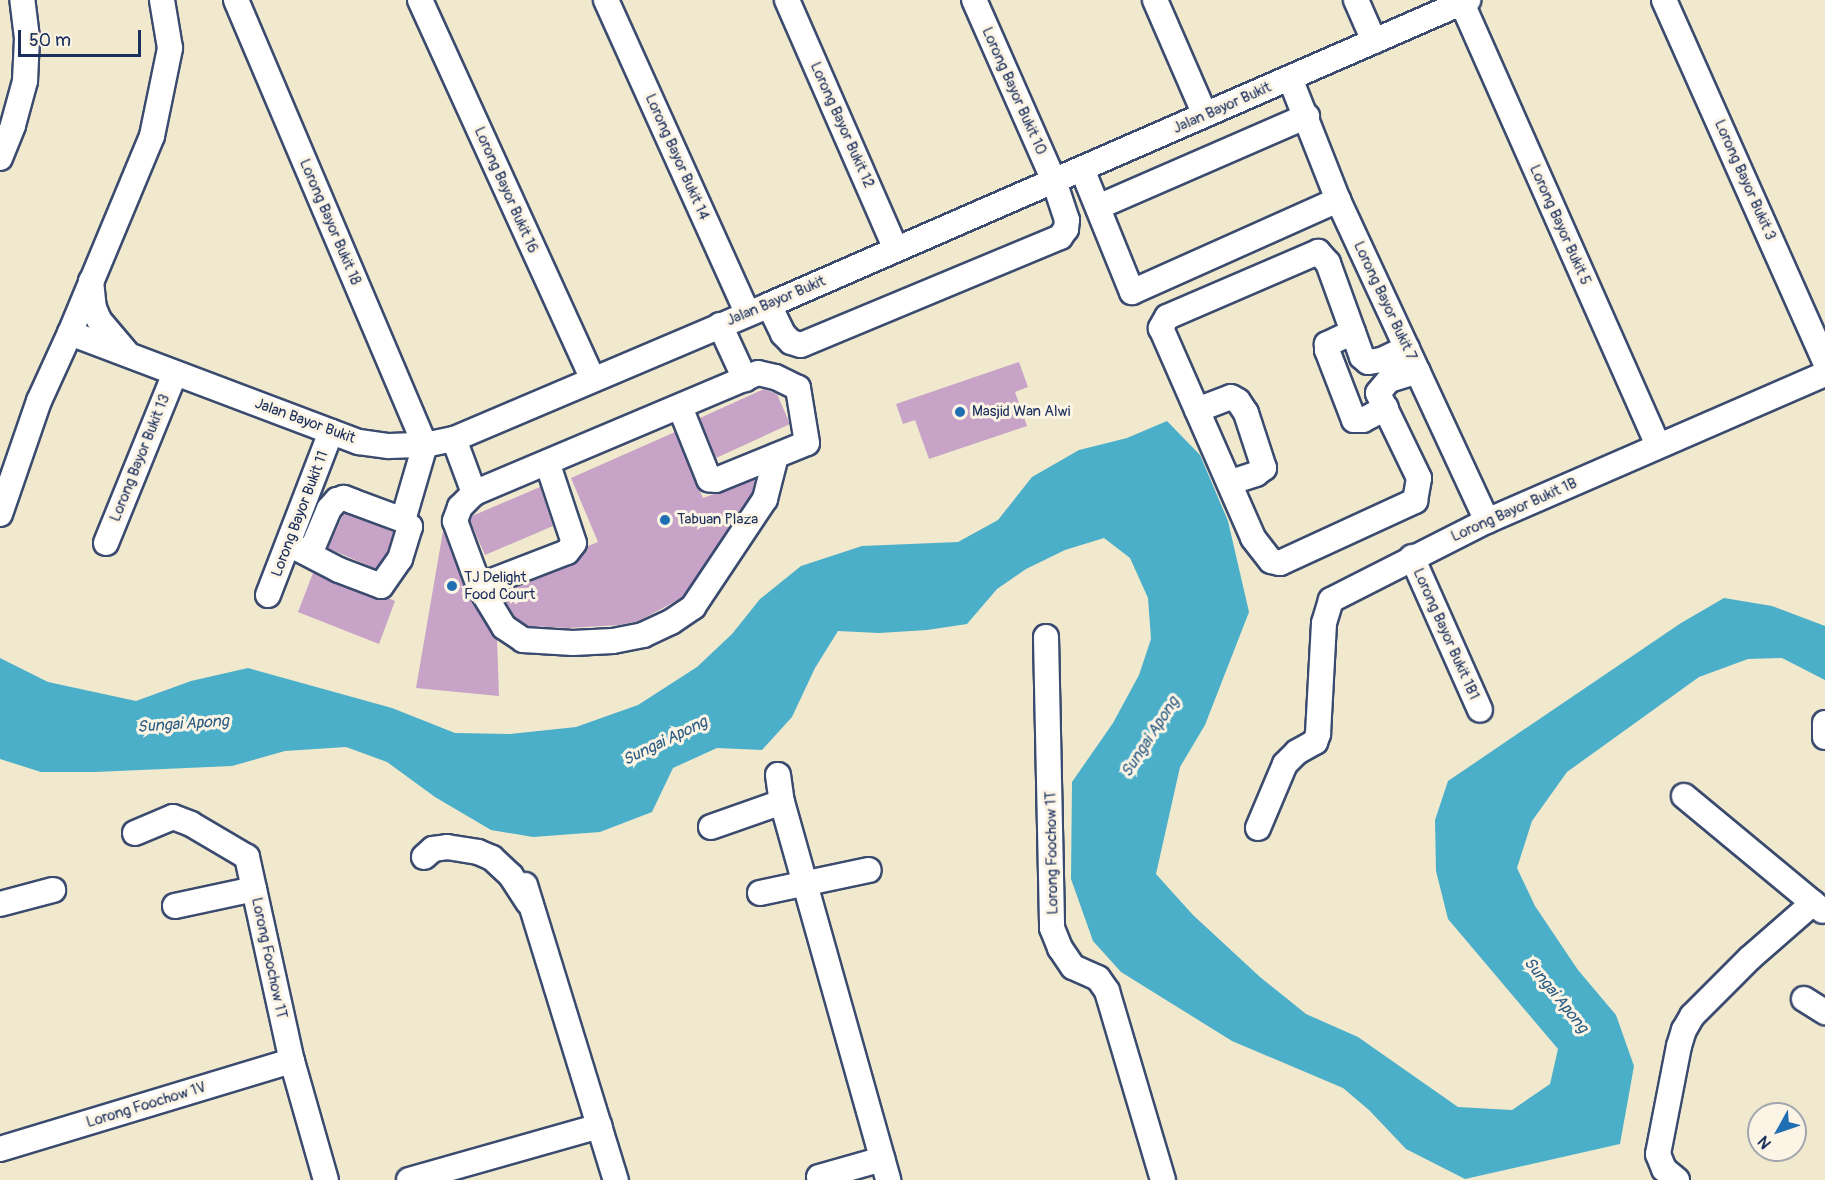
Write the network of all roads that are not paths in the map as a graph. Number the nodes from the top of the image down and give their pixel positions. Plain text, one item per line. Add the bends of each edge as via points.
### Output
1 (22, 0) edge
2 (162, 0) edge
3 (236, 0) edge
4 (420, 0) edge
5 (606, 0) edge
6 (788, 0) edge
7 (974, 0) edge
8 (1155, 0) edge
9 (1356, 0) edge
10 (1664, 0) edge
11 (1465, 1) edge
12 (1374, 41) junction
13 (1290, 78) junction
14 (1205, 115) junction
15 (1307, 116) junction
16 (0, 158) edge
17 (1082, 169) junction
18 (1054, 181) junction
19 (1338, 200) junction
20 (1098, 207) junction
21 (896, 249) junction
22 (94, 272) junction
23 (758, 309) junction
24 (720, 325) junction
25 (1353, 332) junction
26 (70, 333) junction
27 (1407, 348) junction
28 (128, 354) junction
29 (1362, 357) junction
30 (1825, 361) edge
31 (1418, 371) junction
32 (175, 373) junction
33 (1825, 374) edge
34 (593, 379) junction
35 (745, 379) junction
36 (41, 395) junction
37 (1382, 401) junction
38 (680, 407) junction
39 (1197, 410) junction
40 (331, 432) junction
41 (454, 439) junction
42 (425, 445) junction
43 (1658, 446) junction
44 (776, 456) junction
45 (547, 462) junction
46 (1229, 483) junction
47 (474, 493) junction
48 (0, 514) edge
49 (403, 520) junction
50 (1487, 521) junction
51 (106, 543) dead end
52 (300, 549) junction
53 (1412, 557) junction
54 (479, 586) junction
55 (268, 595) dead end
56 (1046, 637) dead end
57 (1480, 710) dead end
58 (1825, 723) edge
59 (1825, 737) edge
60 (778, 776) dead end
61 (1684, 796) dead end
62 (782, 802) junction
63 (711, 826) dead end
64 (1258, 828) dead end
65 (135, 833) dead end
66 (424, 857) dead end
67 (869, 870) dead end
68 (805, 884) junction
69 (254, 889) junction
70 (53, 890) dead end
71 (760, 893) dead end
72 (0, 904) edge
73 (176, 906) dead end
74 (1819, 908) edge
75 (1804, 999) dead end
76 (1825, 1012) edge
77 (292, 1061) junction
78 (600, 1126) junction
79 (0, 1149) edge
80 (885, 1169) edge
81 (819, 1177) dead end
82 (326, 1180) edge
83 (409, 1180) edge
84 (616, 1180) edge
85 (1163, 1180) edge
86 (1677, 1180) edge

1 - 16 street via 27,38 25,81
2 - 22 street via 170,48 152,136
3 - 42 street, Lorong Bayor Bukit 18
4 - 34 street, Lorong Bayor Bukit 16
5 - 23 street, Lorong Bayor Bukit 14
6 - 21 street, Lorong Bayor Bukit 12
7 - 18 street, Lorong Bayor Bukit 10
8 - 14 street
9 - 12 street
10 - 30 street, Lorong Bayor Bukit 3
11 - 12 street, Jalan Bayor Bukit
11 - 43 street, Lorong Bayor Bukit 5
12 - 13 street, Jalan Bayor Bukit
13 - 14 street, Jalan Bayor Bukit
13 - 15 street, Lorong Bayor Bukit 7
14 - 17 street, Jalan Bayor Bukit
15 - 19 street, Lorong Bayor Bukit 7
15 - 20 street
17 - 18 street, Jalan Bayor Bukit
17 - 20 street
18 - 21 street, Jalan Bayor Bukit
18 - 23 street, Lorong Bayor Bukit 14 via 1067,220 1060,237 801,345 791,342
19 - 20 street via 1132,292
19 - 27 street, Lorong Bayor Bukit 7
21 - 23 street, Jalan Bayor Bukit
22 - 26 street
22 - 28 street via 94,308 99,320
22 - 36 street via 76,278 33,384
23 - 24 street, Jalan Bayor Bukit
24 - 34 street, Jalan Bayor Bukit
24 - 35 street
25 - 29 street
25 - 37 street via 1327,344 1327,350 1354,420 1362,420
25 - 39 street via 1328,263 1318,252 1167,317 1161,328
26 - 28 street, Jalan Bayor Bukit
26 - 36 street
27 - 29 street via 1382,360 1368,362
27 - 31 street, Lorong Bayor Bukit 7
28 - 32 street, Jalan Bayor Bukit
28 - 36 street via 97,349 75,357
29 - 37 street
31 - 37 street via 1389,380
31 - 50 street, Lorong Bayor Bukit 7
32 - 40 street, Jalan Bayor Bukit
32 - 51 street, Lorong Bayor Bukit 13
33 - 43 street, Lorong Bayor Bukit 1B
34 - 41 street, Jalan Bayor Bukit
35 - 38 street
35 - 44 street via 758,373 798,388 807,443
36 - 48 street
37 - 46 street via 1419,478 1415,501 1407,506 1280,563 1271,561 1253,538
38 - 44 street via 709,479 716,480
38 - 45 street
39 - 46 street
39 - 46 street via 1231,397 1246,413 1264,468
40 - 42 street, Jalan Bayor Bukit via 359,442
40 - 52 street, Lorong Bayor Bukit 11
41 - 42 street, Jalan Bayor Bukit
41 - 47 street
42 - 49 street
43 - 50 street, Lorong Bayor Bukit 1B
44 - 54 street via 765,499 693,607 643,635 583,643 523,640 504,627
45 - 47 street
45 - 54 street via 574,543 567,552
47 - 54 street via 460,507 455,521
49 - 52 street via 344,498 337,500
49 - 52 street via 410,526 410,534 400,559 381,586
50 - 53 street, Lorong Bayor Bukit 1B
52 - 55 street, Lorong Bayor Bukit 11
53 - 57 street, Lorong Bayor Bukit 1B1
53 - 64 street, Lorong Bayor Bukit 1B via 1331,600 1324,623 1318,734 1315,742 1285,765
56 - 85 street, Lorong Foochow 1T via 1053,928 1060,948 1074,967 1098,978 1107,991
58 - 59 street
60 - 62 street
61 - 74 street
62 - 63 street
62 - 68 street
65 - 69 street, Lorong Foochow 1T via 173,817 191,824 247,857
66 - 78 street via 433,849 447,847 492,858 527,894
67 - 68 street
68 - 71 street
68 - 80 street
69 - 73 street
69 - 77 street, Lorong Foochow 1T
70 - 72 street
74 - 86 street via 1725,982 1692,1016 1684,1030 1658,1154 1664,1169
75 - 76 street
77 - 79 street, Lorong Foochow 1V
77 - 82 street, Lorong Foochow 1T
78 - 83 street
78 - 84 street
80 - 81 street

